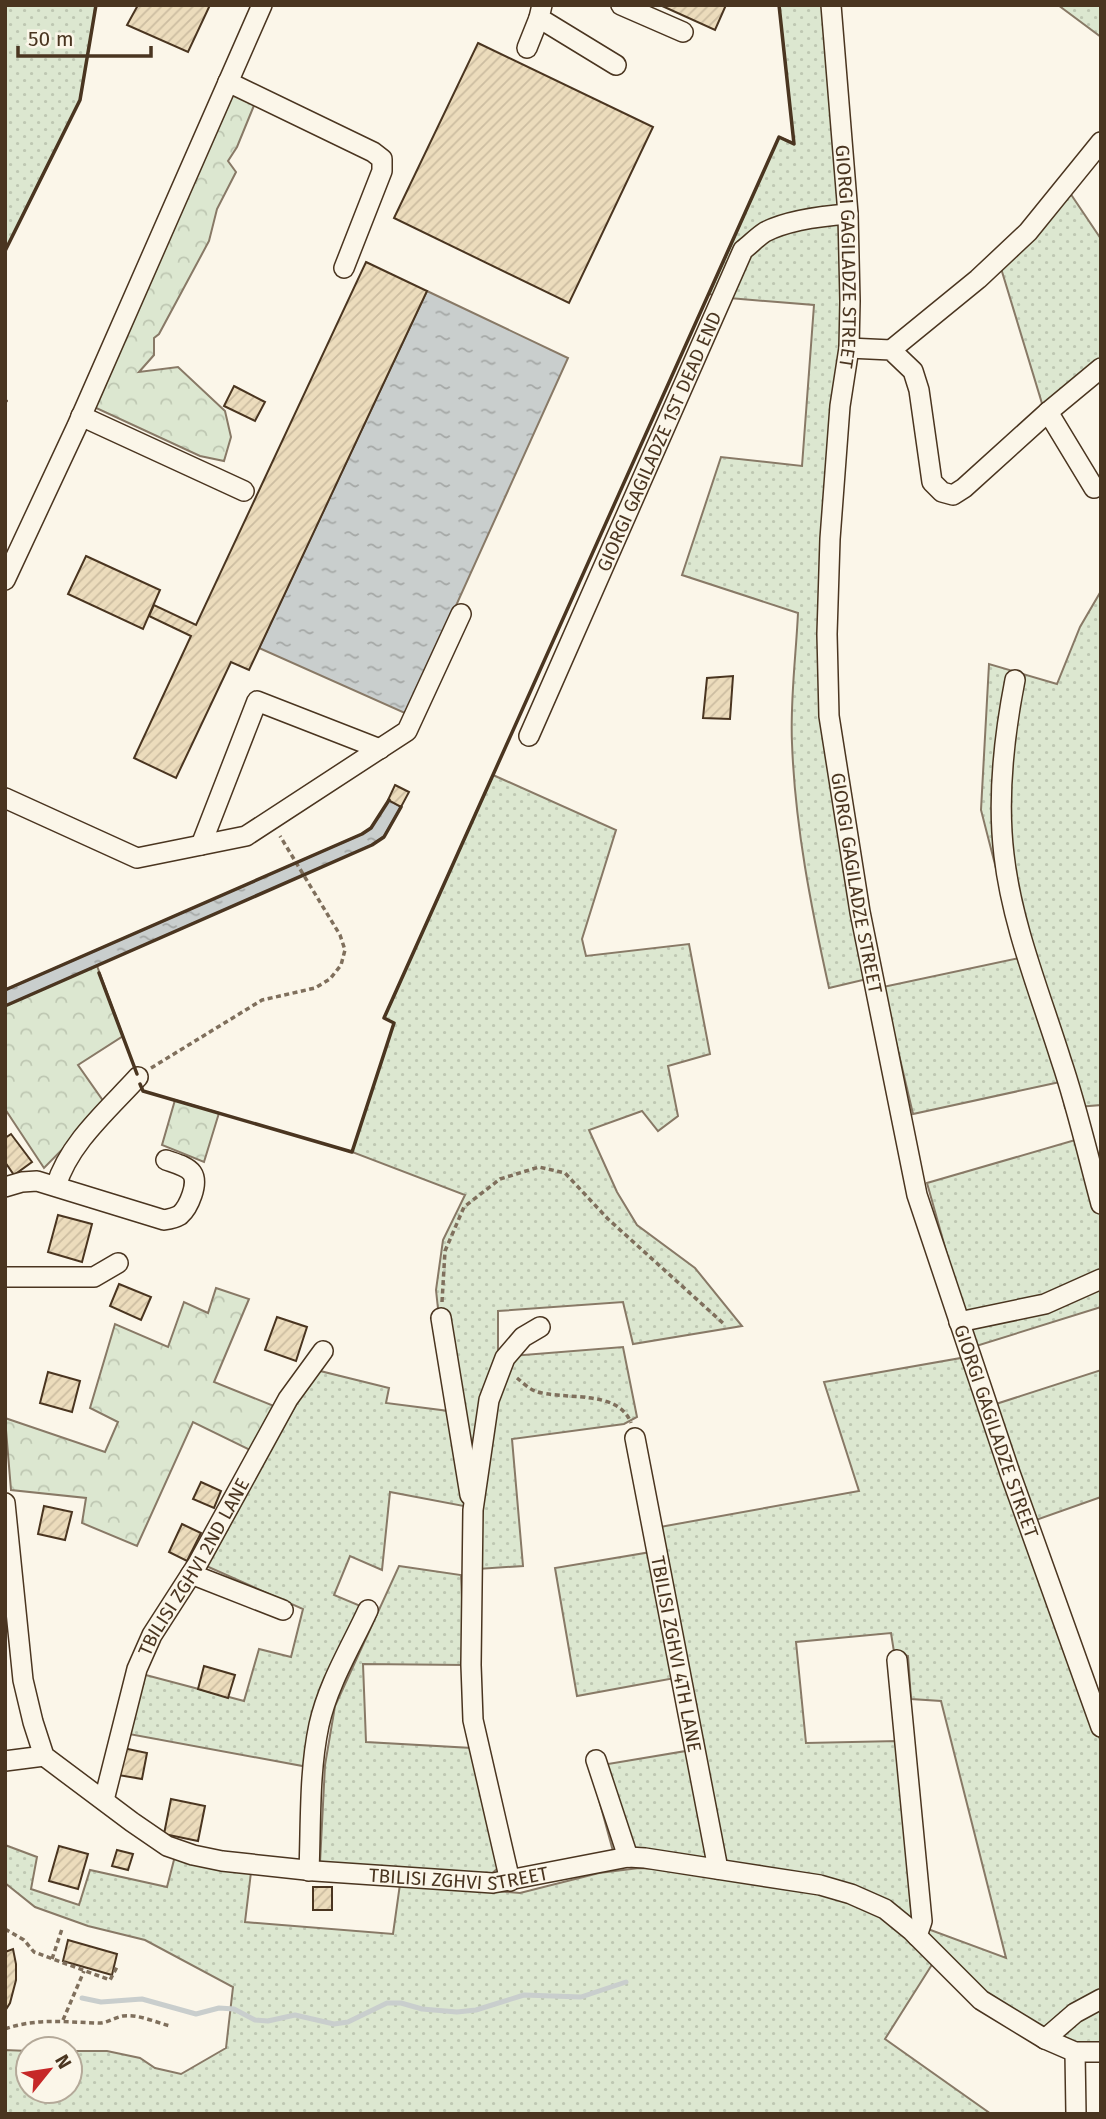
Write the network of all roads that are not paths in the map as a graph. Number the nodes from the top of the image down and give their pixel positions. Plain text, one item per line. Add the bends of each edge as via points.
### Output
1 (262, 5) edge
2 (621, 5) edge
3 (831, 5) edge
4 (541, 11) edge
5 (683, 32) dead end
6 (527, 48) dead end
7 (616, 65) dead end
8 (228, 82) junction
9 (1101, 142) edge
10 (848, 215) junction
11 (344, 268) dead end
12 (849, 348) junction
13 (891, 350) junction
14 (1101, 368) edge
15 (1048, 412) junction
16 (81, 415) junction
17 (1094, 488) dead end
18 (244, 491) dead end
19 (5, 580) edge
20 (460, 614) dead end
21 (1015, 680) dead end
22 (528, 736) dead end
23 (380, 750) junction
24 (5, 798) edge
25 (201, 845) junction
26 (138, 1077) road end
27 (166, 1160) dead end
28 (56, 1186) junction
29 (5, 1187) edge
30 (1101, 1204) edge
31 (118, 1263) dead end
32 (5, 1277) edge
33 (1101, 1279) edge
34 (442, 1318) road end
35 (959, 1322) junction
36 (540, 1327) dead end
37 (323, 1352) dead end
38 (635, 1438) road end
39 (5, 1503) edge
40 (473, 1510) junction
41 (191, 1574) junction
42 (283, 1610) dead end
43 (368, 1610) dead end
44 (897, 1660) dead end
45 (1101, 1727) edge
46 (44, 1756) junction
47 (596, 1760) dead end
48 (5, 1761) edge
49 (104, 1800) junction
50 (628, 1857) junction
51 (718, 1869) junction
52 (309, 1871) junction
53 (510, 1881) junction
54 (918, 1936) junction
55 (1101, 1999) edge
56 (1045, 2039) junction
57 (1074, 2052) junction
58 (1101, 2052) edge
59 (1076, 2114) edge

1 - 8 street
2 - 5 street
3 - 10 street, GIORGI GAGILADZE STREET
4 - 6 street
4 - 7 street
8 - 11 street via 382,159 382,171
8 - 16 street
9 - 13 street via 1028,232
10 - 12 street, GIORGI GAGILADZE STREET
10 - 22 street, GIORGI GAGILADZE 1ST DEAD END via 788,224 765,233 743,250
12 - 13 street
12 - 35 street, GIORGI GAGILADZE STREET via 830,539 829,716 860,912 917,1195
13 - 15 street via 913,371 932,482 942,492 953,495 964,488
14 - 15 street
15 - 17 street
16 - 18 street
16 - 19 street
20 - 23 street via 411,725
21 - 30 street via 1005,733 1003,852 1028,959 1063,1063
23 - 25 street via 246,836
23 - 25 street via 257,701
24 - 25 street via 137,858
26 - 28 street via 74,1149
27 - 28 street via 186,1168 195,1184 186,1208 174,1218 164,1220
28 - 29 street via 37,1181
31 - 32 street via 94,1277
33 - 35 street via 1045,1304
34 - 40 street
35 - 45 street, GIORGI GAGILADZE STREET
36 - 40 street via 523,1337 505,1358 489,1400
37 - 41 street, TBILISI ZGHVI 2ND LANE via 288,1399
38 - 51 street, TBILISI ZGHVI 4TH LANE
39 - 46 street via 23,1680
40 - 53 street via 473,1720
41 - 42 street
41 - 49 street, TBILISI ZGHVI 2ND LANE via 152,1635 137,1669
43 - 52 street via 319,1723
44 - 54 street via 922,1921
46 - 48 street
46 - 49 street, TBILISI ZGHVI STREET
47 - 50 street
49 - 52 street, TBILISI ZGHVI STREET via 167,1846 193,1855
50 - 51 street, TBILISI ZGHVI STREET
50 - 53 street, TBILISI ZGHVI STREET
51 - 54 street, TBILISI ZGHVI STREET via 851,1894 885,1909
52 - 53 street, TBILISI ZGHVI STREET
54 - 56 street, TBILISI ZGHVI STREET via 981,2000
55 - 56 street via 1075,2013
56 - 57 street, TBILISI ZGHVI STREET
57 - 58 street, TBILISI ZGHVI STREET
57 - 59 street

